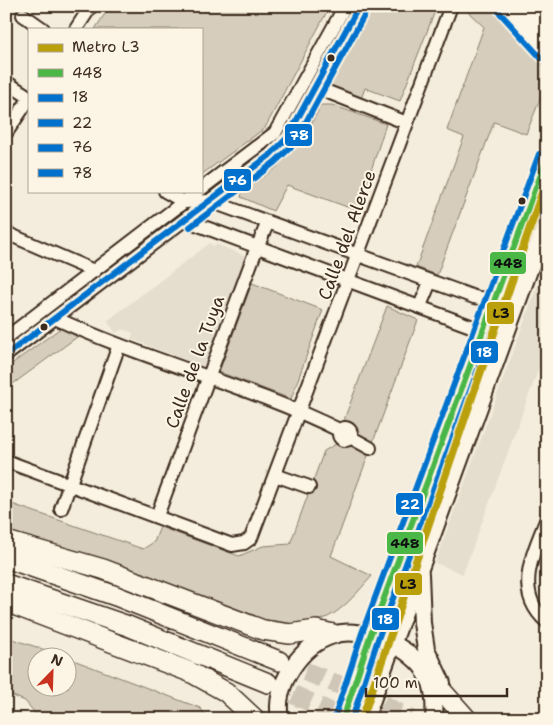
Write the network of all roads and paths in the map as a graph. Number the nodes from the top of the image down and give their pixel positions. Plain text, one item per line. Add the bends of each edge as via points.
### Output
1 (91, 6) edge
2 (345, 6) edge
3 (359, 6) edge
4 (451, 6) edge
5 (505, 6) edge
6 (522, 6) edge
7 (24, 15) dead end
8 (43, 28) edge
9 (77, 28) edge
10 (546, 48) edge
11 (6, 82) edge
12 (315, 87) junction
13 (28, 97) edge
14 (28, 100) edge
15 (407, 123) junction
16 (6, 133) edge
17 (547, 157) edge
18 (202, 188) edge
19 (167, 192) edge
20 (197, 192) edge
21 (210, 201) junction
22 (184, 202) junction
23 (185, 220) junction
24 (547, 221) edge
25 (268, 222) junction
26 (6, 233) edge
27 (258, 247) junction
28 (358, 255) junction
29 (94, 271) junction
30 (349, 280) junction
31 (430, 282) junction
32 (498, 295) junction
33 (420, 306) junction
34 (55, 318) junction
35 (510, 326) junction
36 (484, 330) junction
37 (7, 335) edge
38 (120, 345) junction
39 (6, 355) edge
40 (208, 378) junction
41 (300, 411) junction
42 (370, 448) dead end
43 (6, 461) edge
44 (275, 475) junction
45 (70, 484) junction
46 (309, 487) dead end
47 (61, 509) dead end
48 (157, 516) junction
49 (547, 518) edge
50 (6, 541) edge
51 (6, 558) edge
52 (420, 566) junction
53 (6, 584) edge
54 (6, 602) edge
55 (547, 622) edge
56 (333, 634) junction
57 (370, 636) junction
58 (391, 642) junction
59 (279, 661) tunnel mouth
60 (427, 674) junction
61 (268, 683) tunnel mouth
62 (448, 697) junction
63 (255, 719) edge
64 (280, 719) edge
65 (343, 719) edge
66 (365, 719) edge
67 (434, 719) edge
68 (467, 719) edge

1 - 9 street
2 - 18 street via 275,133
3 - 12 street
4 - 15 street, Calle del Alerce
5 - 10 main road
6 - 10 main road
7 - 8 street
11 - 13 street
12 - 15 street
12 - 21 street via 286,138 270,155
14 - 16 street
15 - 28 street, Calle del Alerce
17 - 32 main road
19 - 22 street
20 - 22 street
21 - 22 street
21 - 23 street
21 - 25 street
22 - 23 street
22 - 29 street
23 - 27 street
23 - 34 street
24 - 35 main road
25 - 27 street, Calle de la Tuya
25 - 28 street
26 - 29 street
27 - 30 street
27 - 40 street, Calle de la Tuya
28 - 30 street, Calle del Alerce
28 - 31 street
29 - 37 street
30 - 33 street
30 - 41 street, Calle del Alerce
31 - 32 street via 481,299
31 - 33 street
32 - 36 main road
33 - 36 street
34 - 38 street
34 - 39 street
35 - 36 street
35 - 52 main road
36 - 57 main road
38 - 40 street
38 - 45 street
40 - 41 street
40 - 48 street, Calle de la Tuya
41 - 42 street
41 - 44 street, Calle del Alerce
43 - 45 street, Calle del Alerce
44 - 46 street
44 - 48 street, Calle del Alerce via 251,538 244,543 232,545
45 - 47 street
45 - 48 street, Calle del Alerce
49 - 55 street via 528,568 527,580 532,601
50 - 56 highway via 103,569 263,630 290,634 316,630
51 - 59 highway via 116,596
52 - 58 main road
52 - 62 main road via 426,649
53 - 61 highway via 128,626
54 - 63 highway via 190,672 226,692
56 - 57 main road
56 - 64 main road via 313,645 298,659 283,682 278,712
57 - 58 main road
57 - 65 main road
58 - 60 main road via 407,652
58 - 66 main road
60 - 62 highway
60 - 67 main road via 435,703
62 - 68 highway

